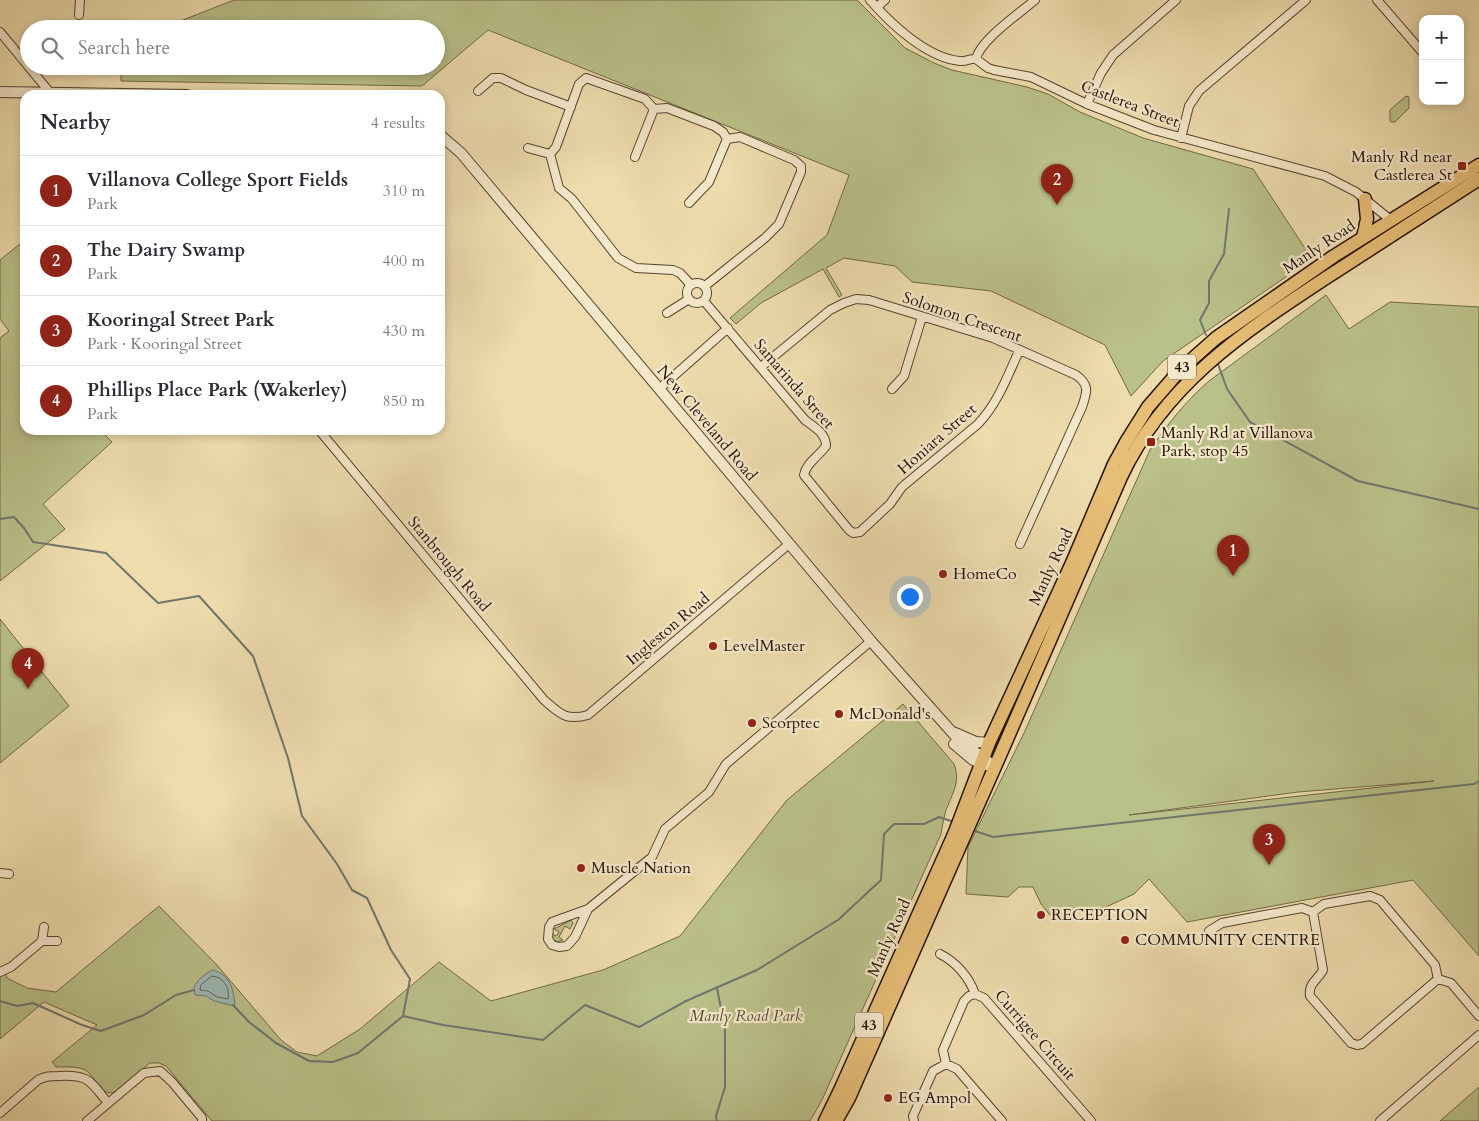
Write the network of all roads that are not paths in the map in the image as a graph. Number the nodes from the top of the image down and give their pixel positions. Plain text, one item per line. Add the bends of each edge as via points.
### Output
1 (80, 0) edge
2 (870, 0) edge
3 (885, 0) edge
4 (1035, 0) edge
5 (1176, 0) edge
6 (1306, 0) edge
7 (1377, 0) edge
8 (877, 7) junction
9 (79, 15) dead end
10 (0, 32) edge
11 (1419, 48) edge
12 (20, 56) edge
13 (976, 59) junction
14 (35, 75) edge
15 (48, 90) edge
16 (478, 91) dead end
17 (0, 92) edge
18 (20, 93) edge
19 (1087, 104) junction
20 (571, 106) junction
21 (654, 109) junction
22 (1181, 138) junction
23 (445, 139) edge
24 (727, 139) junction
25 (528, 148) dead end
26 (550, 154) junction
27 (634, 157) dead end
28 (1479, 165) edge
29 (1479, 178) edge
30 (1365, 199) junction
31 (689, 203) dead end
32 (1390, 220) junction
33 (1400, 230) junction
34 (1363, 237) junction
35 (691, 285) junction
36 (705, 286) junction
37 (689, 299) junction
38 (704, 301) junction
39 (666, 314) dead end
40 (922, 317) junction
41 (728, 328) junction
42 (1019, 351) junction
43 (761, 367) junction
44 (659, 388) junction
45 (892, 389) dead end
46 (323, 435) edge
47 (853, 533) joint
48 (789, 544) junction
49 (1020, 544) dead end
50 (871, 641) junction
51 (560, 714) joint
52 (950, 731) junction
53 (989, 743) junction
54 (982, 761) junction
55 (995, 767) junction
56 (0, 873) edge
57 (9, 874) dead end
58 (588, 910) junction
59 (1313, 912) junction
60 (44, 927) dead end
61 (1209, 931) dead end
62 (42, 941) junction
63 (57, 941) dead end
64 (940, 954) dead end
65 (0, 972) edge
66 (1438, 979) junction
67 (975, 994) junction
68 (1479, 1016) edge
69 (1479, 1035) edge
70 (946, 1064) junction
71 (108, 1103) junction
72 (845, 1106) junction
73 (0, 1113) edge
74 (87, 1121) edge
75 (202, 1121) edge
76 (825, 1121) edge
77 (836, 1121) edge
78 (843, 1121) edge
79 (914, 1121) edge
80 (1002, 1121) edge
81 (1091, 1121) edge
82 (1380, 1121) edge

1 - 9 street
2 - 8 street, Castlerea Street
3 - 8 street
4 - 13 street via 987,40 978,50
5 - 19 street via 1113,55
6 - 22 street via 1199,91 1189,106
7 - 11 street
8 - 13 street, Castlerea Street via 913,41 929,50 959,61
10 - 12 street
13 - 19 street, Castlerea Street via 994,70 1031,76
14 - 15 street
16 - 20 street via 493,78 501,78
17 - 18 street
19 - 22 street, Castlerea Street
20 - 21 street via 579,84 591,78 645,99
20 - 26 street via 556,147
21 - 24 street via 667,108 714,126 724,132
21 - 27 street
22 - 30 street, Castlerea Street via 1325,176
23 - 44 street, New Cleveland Road via 461,153
24 - 31 street via 709,182
24 - 36 street via 740,137 794,160 801,166 801,172 780,224
25 - 26 street
26 - 35 street via 559,188 572,199 618,258 636,268 673,270
28 - 32 main road, Manly Road / 43
29 - 33 main road, Manly Road / 43
30 - 32 street, Castlerea Street
30 - 34 main road via 1367,219
32 - 33 street, Castlerea Street
32 - 34 main road, Manly Road / 43
33 - 55 main road, Manly Road / 43 via 1236,339 1188,382 1157,418 1138,444 1121,477
34 - 53 main road, Manly Road / 43 via 1205,346 1175,374 1148,407 1114,464
35 - 36 street via 700,283
35 - 37 street via 687,290
36 - 38 street via 708,292
37 - 38 street via 694,303
37 - 39 street
38 - 41 street, Samarinda Street
40 - 42 street, Solomon Crescent via 992,338
40 - 43 street, Solomon Crescent via 870,300 856,299 830,310
40 - 45 street via 904,376
41 - 43 street, Samarinda Street
41 - 44 street
42 - 47 street, Honiara Street via 988,414 902,487 890,504 860,532
42 - 49 street, Solomon Crescent via 1076,375 1086,387 1082,407
43 - 47 street, Samarinda Street via 826,440 826,446 805,469 804,475
44 - 48 street, New Cleveland Road
46 - 51 street, Stanbrough Road via 544,700
48 - 50 street, New Cleveland Road
48 - 51 street, Ingleston Road via 588,715 575,719
50 - 52 street, New Cleveland Road
50 - 58 street via 726,764 709,792 665,829 652,857
52 - 53 street, New Cleveland Road via 976,742
52 - 54 street, New Cleveland Road via 954,743 968,757
53 - 54 main road, Manly Road / 43
54 - 55 street, New Cleveland Road
54 - 76 main road, Manly Road / 43 via 955,832
55 - 72 main road, Manly Road / 43
56 - 57 street
58 - 58 street via 575,938 567,946 552,945 548,939 552,922
59 - 61 street via 1302,908 1222,923
59 - 66 street via 1324,904 1376,897 1436,965
59 - 66 street via 1323,970 1311,984 1310,996 1351,1043 1362,1044
60 - 62 street
62 - 63 street
62 - 65 street via 11,967
64 - 67 street via 951,960 972,983
66 - 68 street via 1451,983
67 - 70 street, Currigee Circuit via 964,1001 942,1050
67 - 81 street, Currigee Circuit via 984,998
69 - 82 street
70 - 79 street via 933,1071 913,1116
70 - 80 street via 957,1069
71 - 73 street via 82,1076 52,1076 38,1080
71 - 74 street
71 - 75 street via 144,1073 160,1071
72 - 77 main road, Manly Road / 43
72 - 78 main road

